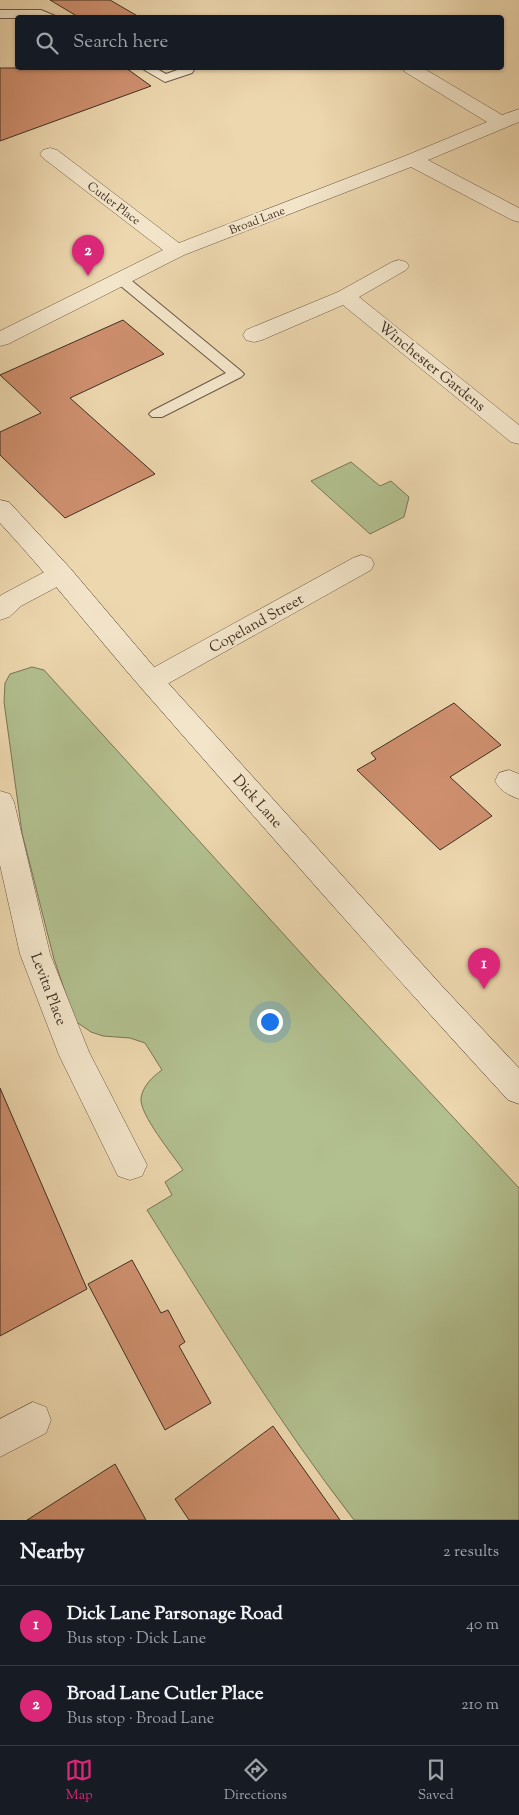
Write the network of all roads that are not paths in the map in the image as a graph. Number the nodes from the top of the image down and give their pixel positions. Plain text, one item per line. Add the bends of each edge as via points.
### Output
1 (0, 14) edge
2 (44, 15) edge
3 (151, 70) edge
4 (188, 70) dead end
5 (414, 70) edge
6 (519, 115) edge
7 (500, 122) junction
8 (50, 154) dead end
9 (412, 160) junction
10 (519, 216) edge
11 (177, 251) junction
12 (398, 266) dead end
13 (121, 278) junction
14 (345, 296) junction
15 (254, 335) dead end
16 (0, 339) edge
17 (157, 414) dead end
18 (519, 437) edge
19 (0, 508) edge
20 (362, 564) dead end
21 (61, 574) junction
22 (0, 610) edge
23 (151, 682) junction
24 (0, 802) edge
25 (519, 1090) edge
26 (130, 1165) dead end
27 (33, 1420) dead end
28 (0, 1439) edge

1 - 2 lane
3 - 4 lane via 165,78
5 - 7 street
6 - 7 street, Broad Lane
7 - 9 street, Broad Lane
8 - 11 street, Cutler Place
9 - 10 street
9 - 11 street, Broad Lane
11 - 13 street, Broad Lane
12 - 14 street
13 - 16 street, Broad Lane
13 - 17 lane via 236,374
14 - 15 street
14 - 18 street, Winchester Gardens
19 - 21 street, Dick Lane
20 - 23 street, Copeland Street
21 - 22 street via 12,600
21 - 23 street, Dick Lane
23 - 25 street, Dick Lane
24 - 26 street, Levita Place via 35,954 75,1055
27 - 28 street

